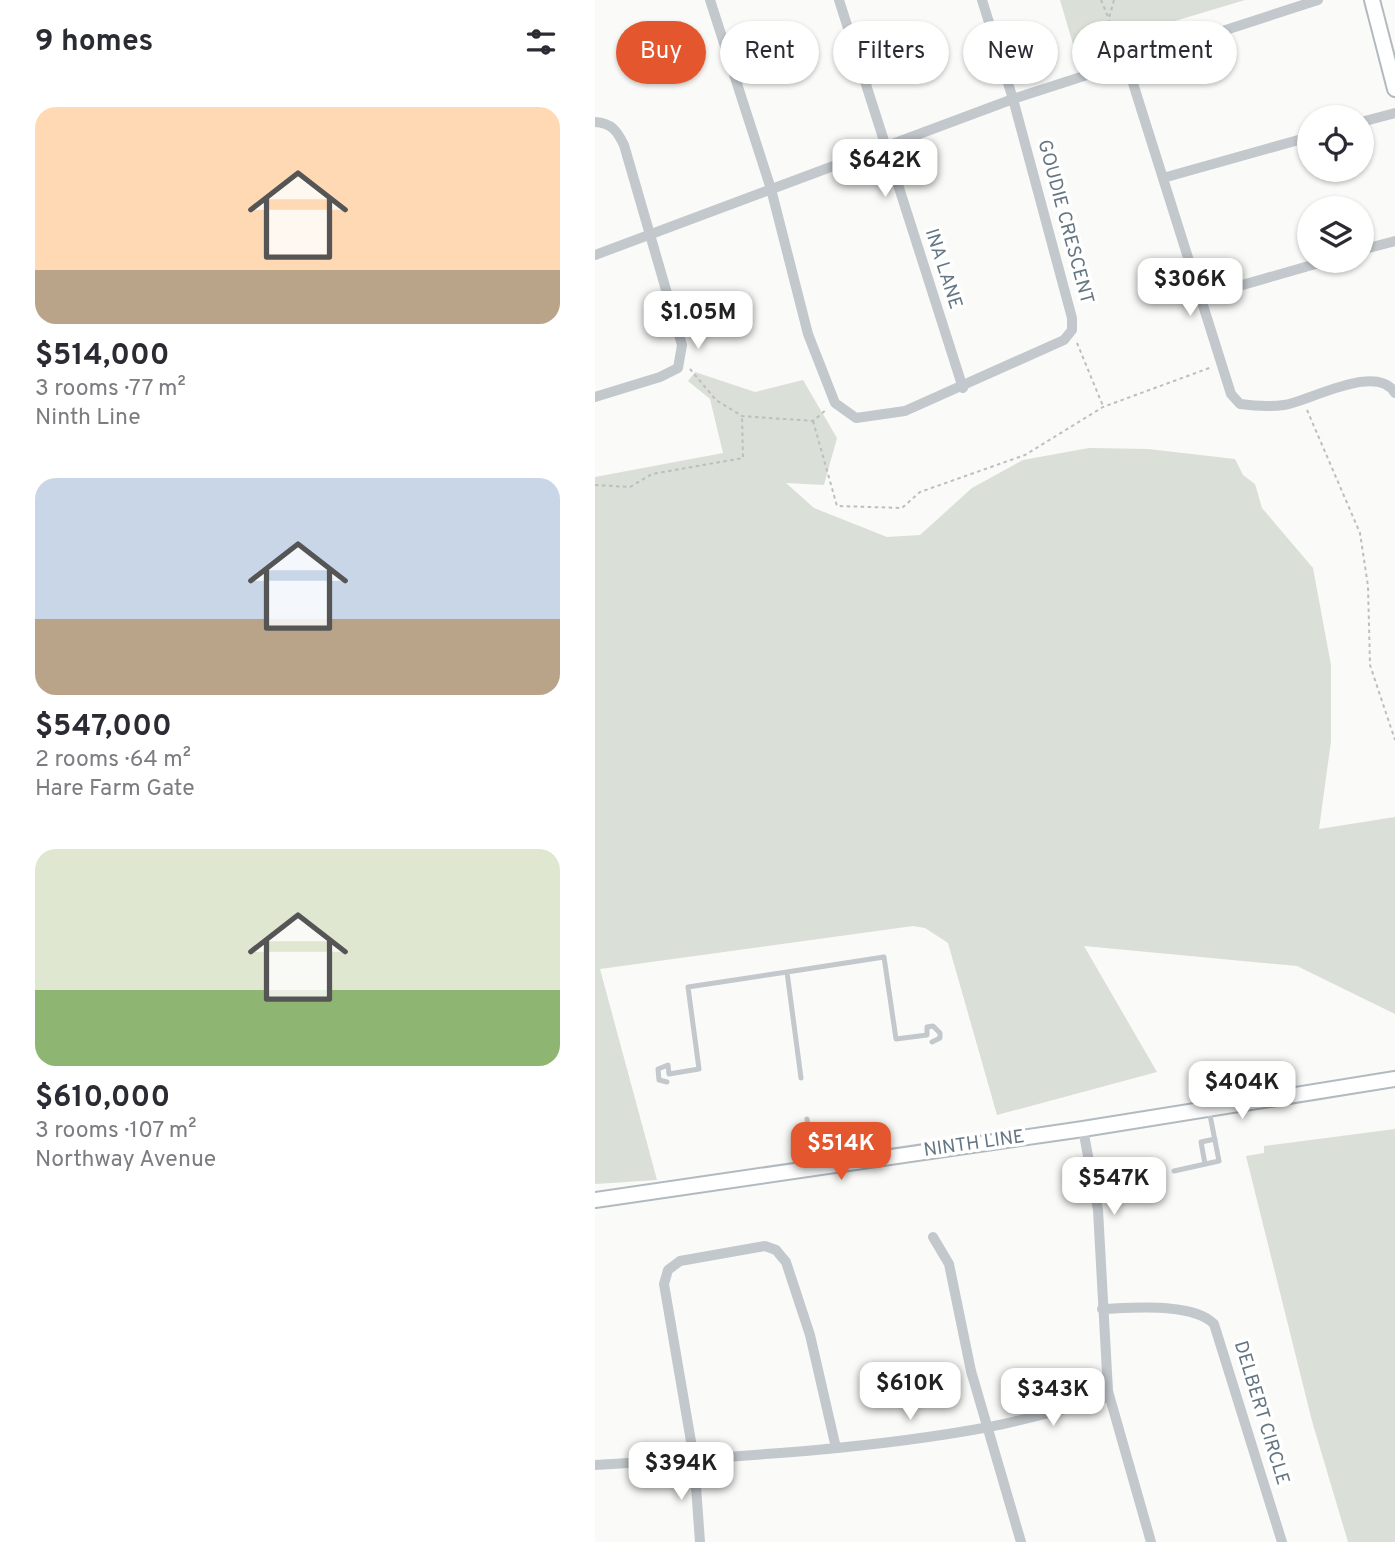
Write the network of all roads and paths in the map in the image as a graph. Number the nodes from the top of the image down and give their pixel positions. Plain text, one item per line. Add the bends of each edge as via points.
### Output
1 (710, 0) edge
2 (839, 0) edge
3 (982, 0) edge
4 (1101, 0) edge
5 (1114, 0) edge
6 (1318, 0) edge
7 (1372, 0) edge
8 (1109, 18) junction
9 (1110, 21) edge
10 (1237, 26) edge
11 (1072, 79) edge
12 (1129, 84) edge
13 (1395, 89) edge
14 (1013, 99) junction
15 (1395, 113) edge
16 (1374, 119) edge
17 (595, 122) edge
18 (1297, 140) edge
19 (884, 145) junction
20 (1163, 178) junction
21 (771, 188) junction
22 (648, 235) junction
23 (1395, 241) edge
24 (1374, 247) edge
25 (595, 255) edge
26 (1297, 269) edge
27 (1201, 297) junction
28 (1072, 330) junction
29 (682, 359) junction
30 (1220, 364) junction
31 (963, 388) junction
32 (1395, 393) edge
33 (595, 397) edge
34 (1303, 399) junction
35 (835, 403) junction
36 (1103, 407) junction
37 (742, 416) junction
38 (813, 421) junction
39 (595, 485) edge
40 (1395, 740) edge
41 (787, 972) junction
42 (929, 1039) dead end
43 (669, 1077) dead end
44 (801, 1078) dead end
45 (1395, 1079) edge
46 (1208, 1108) junction
47 (807, 1119) dead end
48 (1083, 1129) junction
49 (1215, 1139) junction
50 (1205, 1164) junction
51 (814, 1169) junction
52 (1174, 1171) dead end
53 (595, 1200) edge
54 (933, 1237) dead end
55 (1102, 1309) junction
56 (1109, 1397) junction
57 (988, 1427) junction
58 (836, 1448) junction
59 (694, 1459) junction
60 (595, 1465) edge
61 (700, 1542) edge
62 (1021, 1542) edge
63 (1151, 1542) edge
64 (1282, 1542) edge

1 - 21 street
2 - 19 street, INA LANE
3 - 14 street, GOUDIE CRESCENT
4 - 8 path
5 - 8 path
6 - 10 street
7 - 13 main road
8 - 9 path
11 - 14 street
12 - 20 street
14 - 19 street
14 - 28 street, GOUDIE CRESCENT
15 - 16 street
17 - 22 street via 617,130
18 - 20 street
19 - 21 street
19 - 31 street, INA LANE
20 - 27 street
21 - 22 street
21 - 35 street via 808,334
22 - 25 street
22 - 29 street via 682,345
23 - 24 street
26 - 27 street
27 - 30 street
28 - 31 street, GOUDIE CRESCENT via 1064,340
28 - 36 path
29 - 33 street via 678,368 660,377
29 - 37 path via 716,400
30 - 34 street via 1231,394 1240,404 1284,405
30 - 36 path
31 - 35 street, GOUDIE CRESCENT via 905,411 856,418
32 - 34 street via 1381,381 1363,381
34 - 40 path via 1360,533 1370,665
35 - 38 path
36 - 38 path via 1025,456 920,492 902,508 837,506
37 - 38 path
37 - 39 path via 743,458 652,474 630,487
41 - 42 lane via 884,957 895,1039
41 - 43 lane via 688,987 699,1069
41 - 44 lane
45 - 46 main road, NINTH LINE
46 - 48 main road, NINTH LINE
46 - 49 lane
47 - 51 lane
48 - 51 main road, NINTH LINE
48 - 55 street via 1098,1210
49 - 50 lane via 1219,1161
49 - 50 lane via 1201,1142
50 - 52 lane
51 - 53 main road, NINTH LINE
54 - 57 street via 949,1264
55 - 56 street
55 - 64 street, DELBERT CIRCLE via 1190,1312 1214,1324
56 - 57 street
56 - 63 street
57 - 58 street
57 - 62 street
58 - 59 street
58 - 59 street via 810,1335 786,1262 765,1246 680,1261 668,1270 663,1284
59 - 60 street
59 - 61 street

